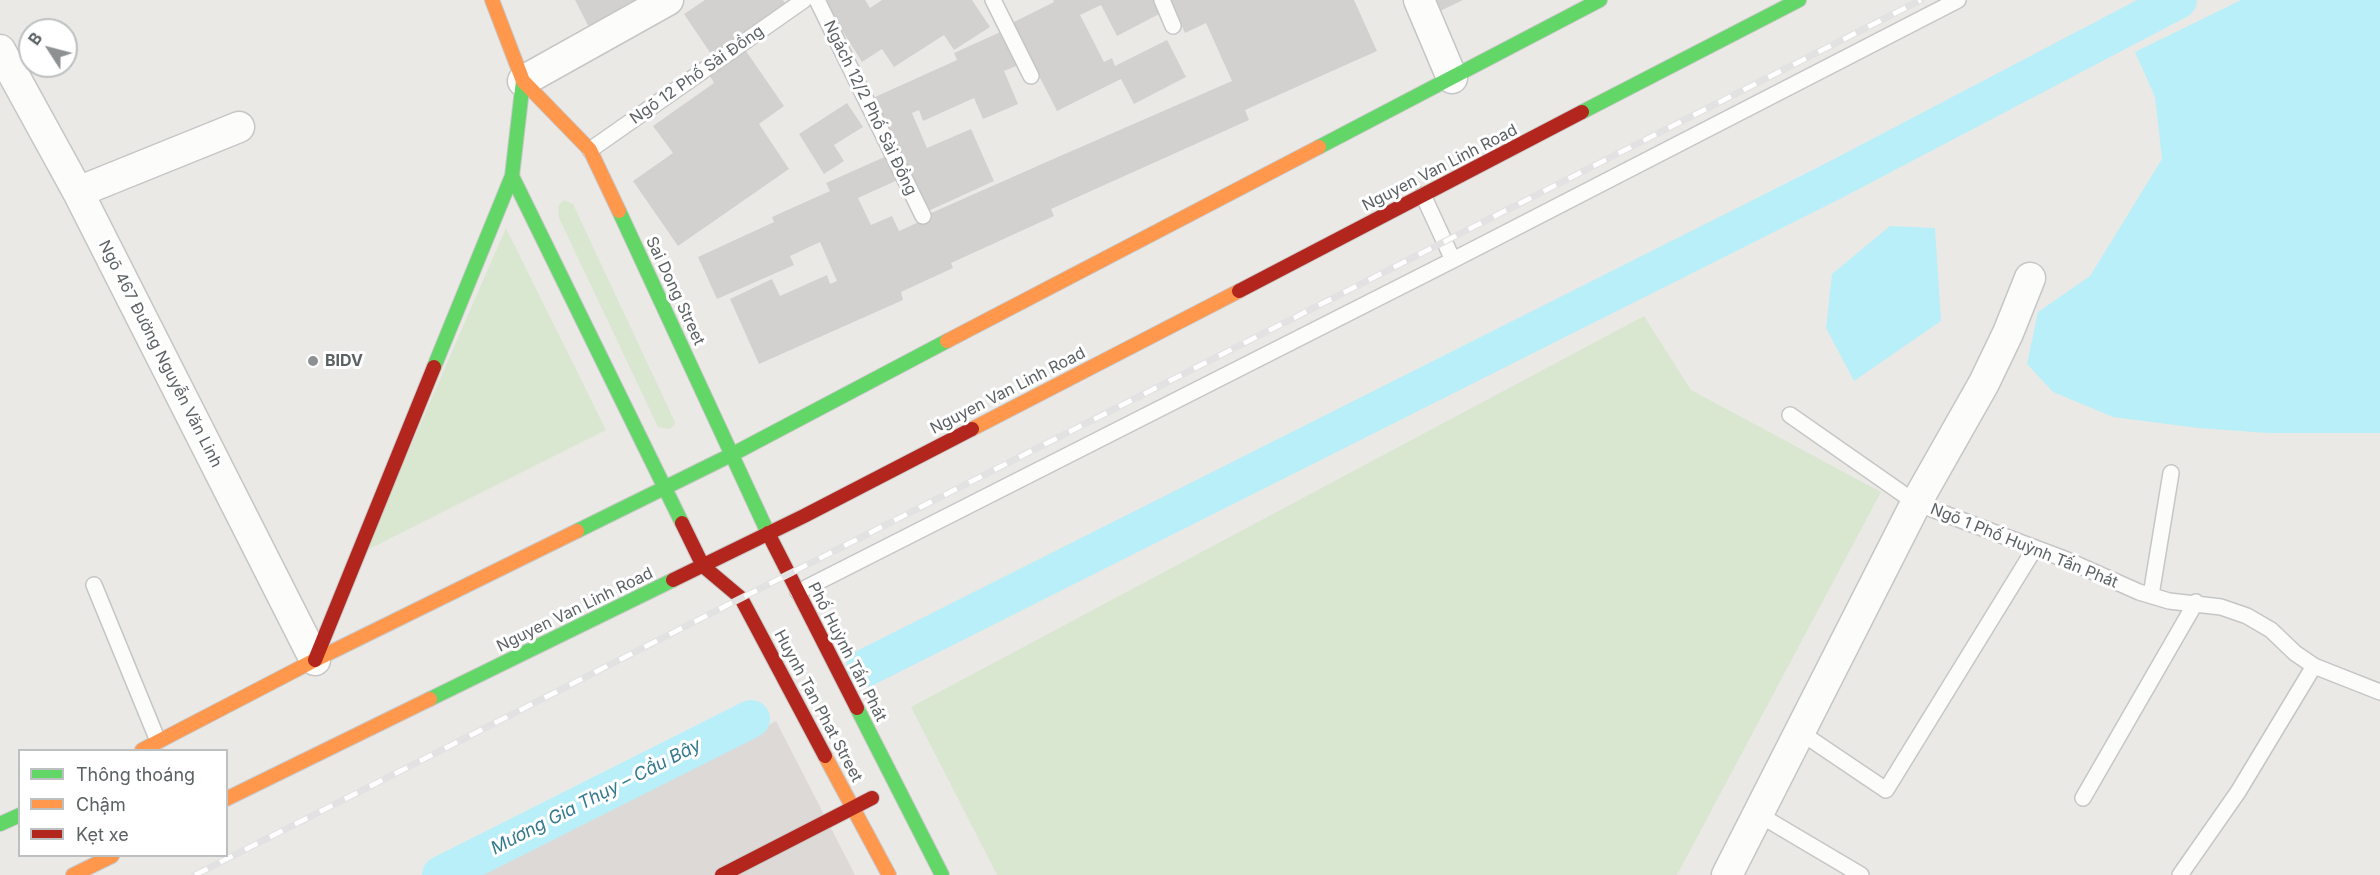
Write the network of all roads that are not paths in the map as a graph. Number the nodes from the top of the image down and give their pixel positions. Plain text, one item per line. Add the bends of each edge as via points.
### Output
1 (492, 0) edge
2 (668, 0) edge
3 (817, 0) edge
4 (993, 0) edge
5 (1162, 0) edge
6 (1419, 0) edge
7 (1600, 0) edge
8 (1799, 0) edge
9 (1958, 0) edge
10 (800, 1) edge
11 (1173, 26) dead end
12 (0, 50) edge
13 (1031, 76) dead end
14 (1452, 78) junction
15 (523, 81) junction
16 (239, 127) dead end
17 (590, 150) junction
18 (512, 176) junction
19 (78, 192) junction
20 (1423, 195) junction
21 (923, 216) dead end
22 (1453, 260) junction
23 (2030, 278) dead end
24 (1790, 415) dead end
25 (734, 454) junction
26 (2171, 472) dead end
27 (666, 488) junction
28 (1916, 503) junction
29 (768, 533) junction
30 (2035, 548) junction
31 (703, 566) junction
32 (94, 585) dead end
33 (798, 592) junction
34 (2151, 596) junction
35 (2196, 602) junction
36 (315, 660) junction
37 (2314, 666) junction
38 (2380, 692) edge
39 (1800, 732) junction
40 (158, 741) junction
41 (144, 749) edge
42 (897, 786) junction
43 (228, 798) edge
44 (2084, 798) dead end
45 (854, 808) junction
46 (1758, 814) junction
47 (18, 816) edge
48 (0, 824) edge
49 (108, 857) edge
50 (73, 875) edge
51 (722, 875) edge
52 (889, 875) edge
53 (942, 875) edge
54 (1727, 875) edge
55 (1861, 875) edge
56 (2180, 875) edge

1 - 15 main road, Sai Dong Street
2 - 15 street
3 - 21 lane, Ngách 12/2 Phố Sài Đồng
4 - 13 lane
5 - 11 lane
6 - 14 street
7 - 14 main road
8 - 20 main road, Nguyen Van Linh Road
9 - 22 lane
10 - 17 lane, Ngõ 12 Phố Sài Đồng
12 - 19 street, Ngõ 467 Đường Nguyễn Văn Linh
14 - 25 main road
15 - 17 main road, Sai Dong Street
15 - 18 main road, Sai Dong Street
16 - 19 street
17 - 25 main road, Sai Dong Street
18 - 27 main road
18 - 36 main road, Sai Dong Street
19 - 36 street, Ngõ 467 Đường Nguyễn Văn Linh
20 - 22 lane
20 - 29 main road, Nguyen Van Linh Road
22 - 33 lane
23 - 28 street via 1984,383
24 - 28 lane
25 - 27 main road
25 - 29 main road, Sai Dong Street
26 - 34 lane
27 - 31 main road
27 - 36 main road
28 - 30 lane, Ngõ 1 Phố Huỳnh Tấn Phát
28 - 39 street, Ngõ 1 Phố Huỳnh Tấn Phát
29 - 31 main road, Nguyen Van Linh Road
29 - 33 main road, Phố Huỳnh Tấn Phát
30 - 34 lane, Ngõ 1 Phố Huỳnh Tấn Phát
30 - 39 lane via 1886,790
31 - 43 main road, Nguyen Van Linh Road
31 - 45 main road, Huynh Tan Phat Street via 741,598
32 - 40 lane
33 - 42 main road, Phố Huỳnh Tấn Phát
34 - 35 lane, Ngõ 1 Phố Huỳnh Tấn Phát
35 - 37 lane, Ngõ 1 Phố Huỳnh Tấn Phát via 2247,616 2271,630
35 - 44 lane
36 - 40 main road
37 - 38 lane, Ngõ 1 Phố Huỳnh Tấn Phát
37 - 56 lane via 2238,792
39 - 46 street, Ngõ 1 Phố Huỳnh Tấn Phát
40 - 41 main road
42 - 45 main road
42 - 53 main road
45 - 51 main road
45 - 52 main road, Huynh Tan Phat Street
46 - 54 street, Ngõ 1 Phố Huỳnh Tấn Phát
46 - 55 lane
47 - 48 main road
49 - 50 main road

